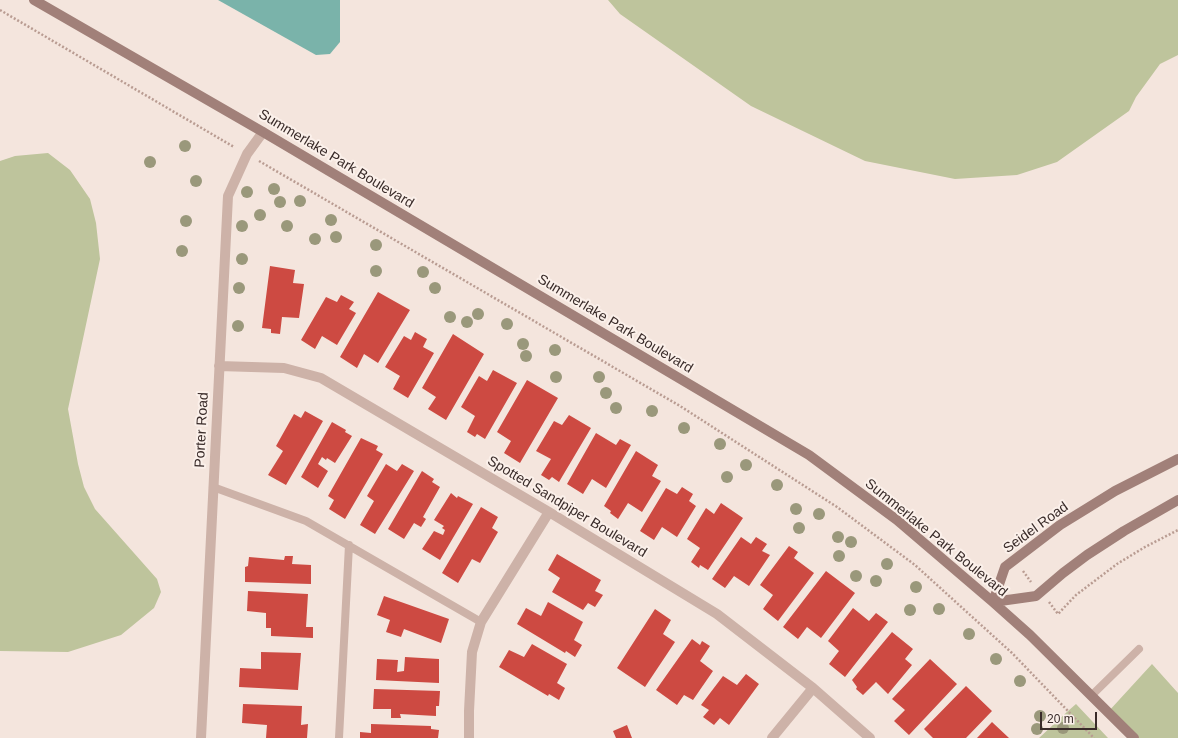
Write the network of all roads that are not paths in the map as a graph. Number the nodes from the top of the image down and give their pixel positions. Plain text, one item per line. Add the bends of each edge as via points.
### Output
1 (34, 0) edge
2 (263, 132) junction
3 (219, 366) junction
4 (1178, 459) edge
5 (213, 487) junction
6 (1178, 500) edge
7 (549, 512) junction
8 (349, 545) junction
9 (993, 602) junction
10 (481, 622) junction
11 (1139, 649) dead end
12 (813, 688) junction
13 (1092, 696) junction
14 (201, 738) edge
15 (339, 738) edge
16 (469, 738) edge
17 (772, 738) edge
18 (870, 738) edge
19 (1134, 738) edge

1 - 2 main road, Summerlake Park Boulevard
2 - 3 street, Porter Road via 247,154 228,196
2 - 9 main road, Summerlake Park Boulevard via 809,455 897,520
3 - 5 street, Porter Road
3 - 7 street, Spotted Sandpiper Boulevard via 284,368 321,378
4 - 9 main road, Seidel Road via 1086,508 1005,567
5 - 8 lane via 306,521
5 - 14 street, Porter Road
6 - 9 main road via 1087,555 1036,596
7 - 10 street
7 - 12 street, Spotted Sandpiper Boulevard via 717,614
8 - 10 lane
8 - 15 lane
9 - 13 main road, Summerlake Park Boulevard
10 - 16 street via 472,652
11 - 13 lane
12 - 17 street
12 - 18 street, Spotted Sandpiper Boulevard
13 - 19 main road, Summerlake Park Boulevard

